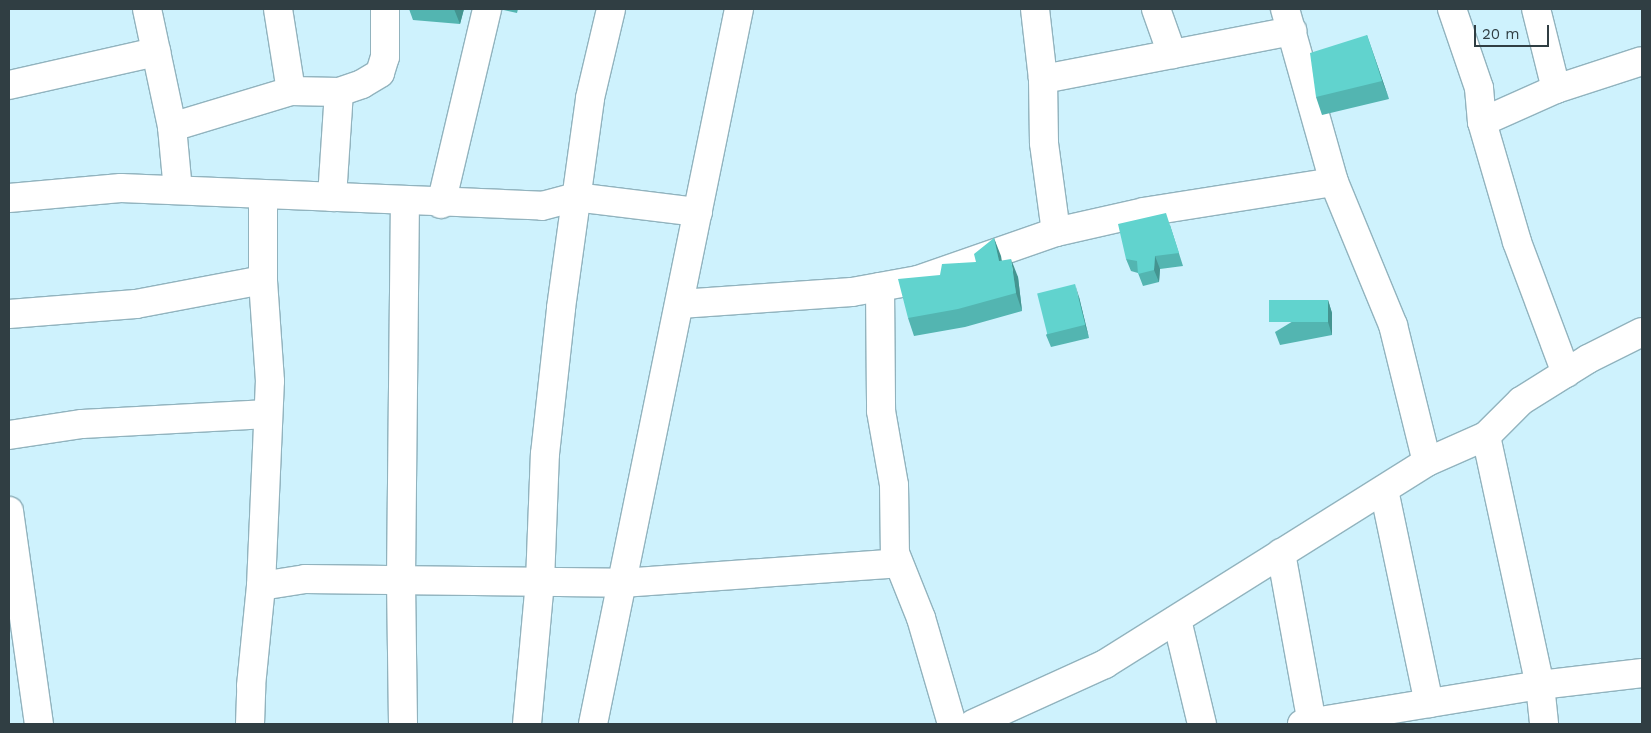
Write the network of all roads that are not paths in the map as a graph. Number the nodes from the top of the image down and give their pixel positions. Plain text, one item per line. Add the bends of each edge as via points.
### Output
1 (147, 9) edge
2 (278, 9) edge
3 (385, 9) edge
4 (487, 9) edge
5 (611, 9) edge
6 (737, 9) edge
7 (1035, 9) edge
8 (1156, 9) edge
9 (1452, 9) edge
10 (1536, 9) edge
11 (1289, 20) edge
12 (156, 52) junction
13 (1172, 54) junction
14 (1642, 61) edge
15 (1043, 79) junction
16 (9, 85) edge
17 (1556, 88) junction
18 (291, 91) junction
19 (339, 92) junction
20 (1482, 122) junction
21 (172, 127) junction
22 (1334, 182) junction
23 (178, 190) junction
24 (263, 197) junction
25 (332, 197) junction
26 (575, 197) junction
27 (9, 198) edge
28 (405, 202) junction
29 (441, 204) junction
30 (698, 212) junction
31 (1056, 232) junction
32 (263, 280) junction
33 (880, 287) junction
34 (680, 304) junction
35 (9, 314) edge
36 (1642, 332) edge
37 (1566, 373) junction
38 (268, 414) junction
39 (9, 435) edge
40 (1486, 436) junction
41 (1427, 462) junction
42 (1384, 490) junction
43 (9, 511) edge
44 (1281, 554) junction
45 (898, 563) junction
46 (12, 564) edge
47 (401, 579) junction
48 (540, 582) junction
49 (622, 583) junction
50 (261, 586) junction
51 (1177, 620) junction
52 (1642, 673) edge
53 (1540, 685) junction
54 (1429, 703) junction
55 (1307, 723) edge
56 (39, 724) edge
57 (250, 724) edge
58 (403, 724) edge
59 (527, 724) edge
60 (592, 724) edge
61 (952, 724) edge
62 (973, 724) edge
63 (1202, 724) edge
64 (1544, 724) edge

1 - 12 street
2 - 18 street
3 - 19 street via 385,57 380,73
4 - 29 street
5 - 26 street via 590,98
6 - 30 street
7 - 15 street
8 - 13 street
9 - 20 street via 1479,88
10 - 17 street
11 - 13 street
11 - 22 street
12 - 16 street
12 - 21 street
13 - 15 street
14 - 17 street
15 - 31 street via 1044,143
17 - 20 street
18 - 19 street
18 - 21 street
19 - 25 street
20 - 37 street via 1517,242
21 - 23 street
22 - 31 street via 1144,212
22 - 41 street via 1393,325
23 - 24 street
23 - 27 street via 121,188
24 - 25 street
24 - 32 street
25 - 28 street
26 - 29 street via 542,206
26 - 30 street
26 - 48 street via 545,454
28 - 29 street
28 - 47 street
30 - 34 street
31 - 33 street via 918,280
32 - 35 street via 136,304
32 - 38 street via 270,381
33 - 34 street via 767,300
33 - 45 street via 881,411 894,485
34 - 49 street
36 - 37 street
37 - 40 street via 1521,401
38 - 39 street via 82,424
38 - 50 street
40 - 41 street
40 - 53 street
41 - 42 street
42 - 44 street
42 - 54 street
43 - 46 street
44 - 51 street
44 - 55 street
45 - 49 street
45 - 61 street via 921,618
46 - 56 street
47 - 48 street
47 - 50 street via 305,579
47 - 58 street
48 - 49 street
48 - 59 street
49 - 60 street
50 - 57 street
51 - 62 street via 1105,664
51 - 63 street
52 - 53 street
53 - 54 street
53 - 64 street
54 - 55 street

